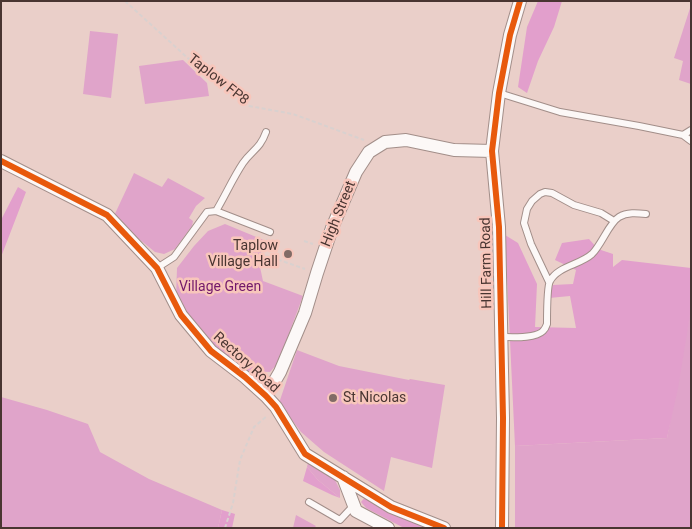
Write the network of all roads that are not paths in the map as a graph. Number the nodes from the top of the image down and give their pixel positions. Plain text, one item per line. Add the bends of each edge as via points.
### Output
1 (520, 1) edge
2 (499, 93) junction
3 (691, 130) edge
4 (266, 132) dead end
5 (682, 135) junction
6 (691, 141) edge
7 (492, 151) junction
8 (1, 161) edge
9 (216, 211) junction
10 (646, 214) dead end
11 (614, 222) junction
12 (270, 232) road end
13 (157, 268) junction
14 (549, 282) junction
15 (501, 337) junction
16 (266, 396) junction
17 (343, 477) junction
18 (309, 502) dead end
19 (354, 505) junction
20 (388, 528) edge
21 (444, 528) edge
22 (502, 528) edge

1 - 2 street, Hill Farm Road
2 - 5 lane via 560,112
2 - 7 street, Hill Farm Road
3 - 5 lane
4 - 9 lane via 263,142 244,163
5 - 6 lane
7 - 15 street, Hill Farm Road via 499,227
7 - 16 street, High Street via 454,150 406,140 385,142 369,152 356,172 332,228 305,313
8 - 13 street, Rectory Road via 108,215
9 - 12 lane
9 - 13 lane via 208,212 174,257
10 - 11 lane via 626,214
11 - 14 lane via 593,253
11 - 14 lane via 601,213 545,192 532,201 524,223
13 - 16 street, Rectory Road via 181,315 210,351
14 - 15 lane via 544,330 534,336
15 - 22 street, Hill Farm Road
16 - 17 street, Rectory Road via 305,454
17 - 19 street
17 - 21 street, Rectory Road via 391,507
18 - 19 lane via 340,520
19 - 20 street via 356,511

